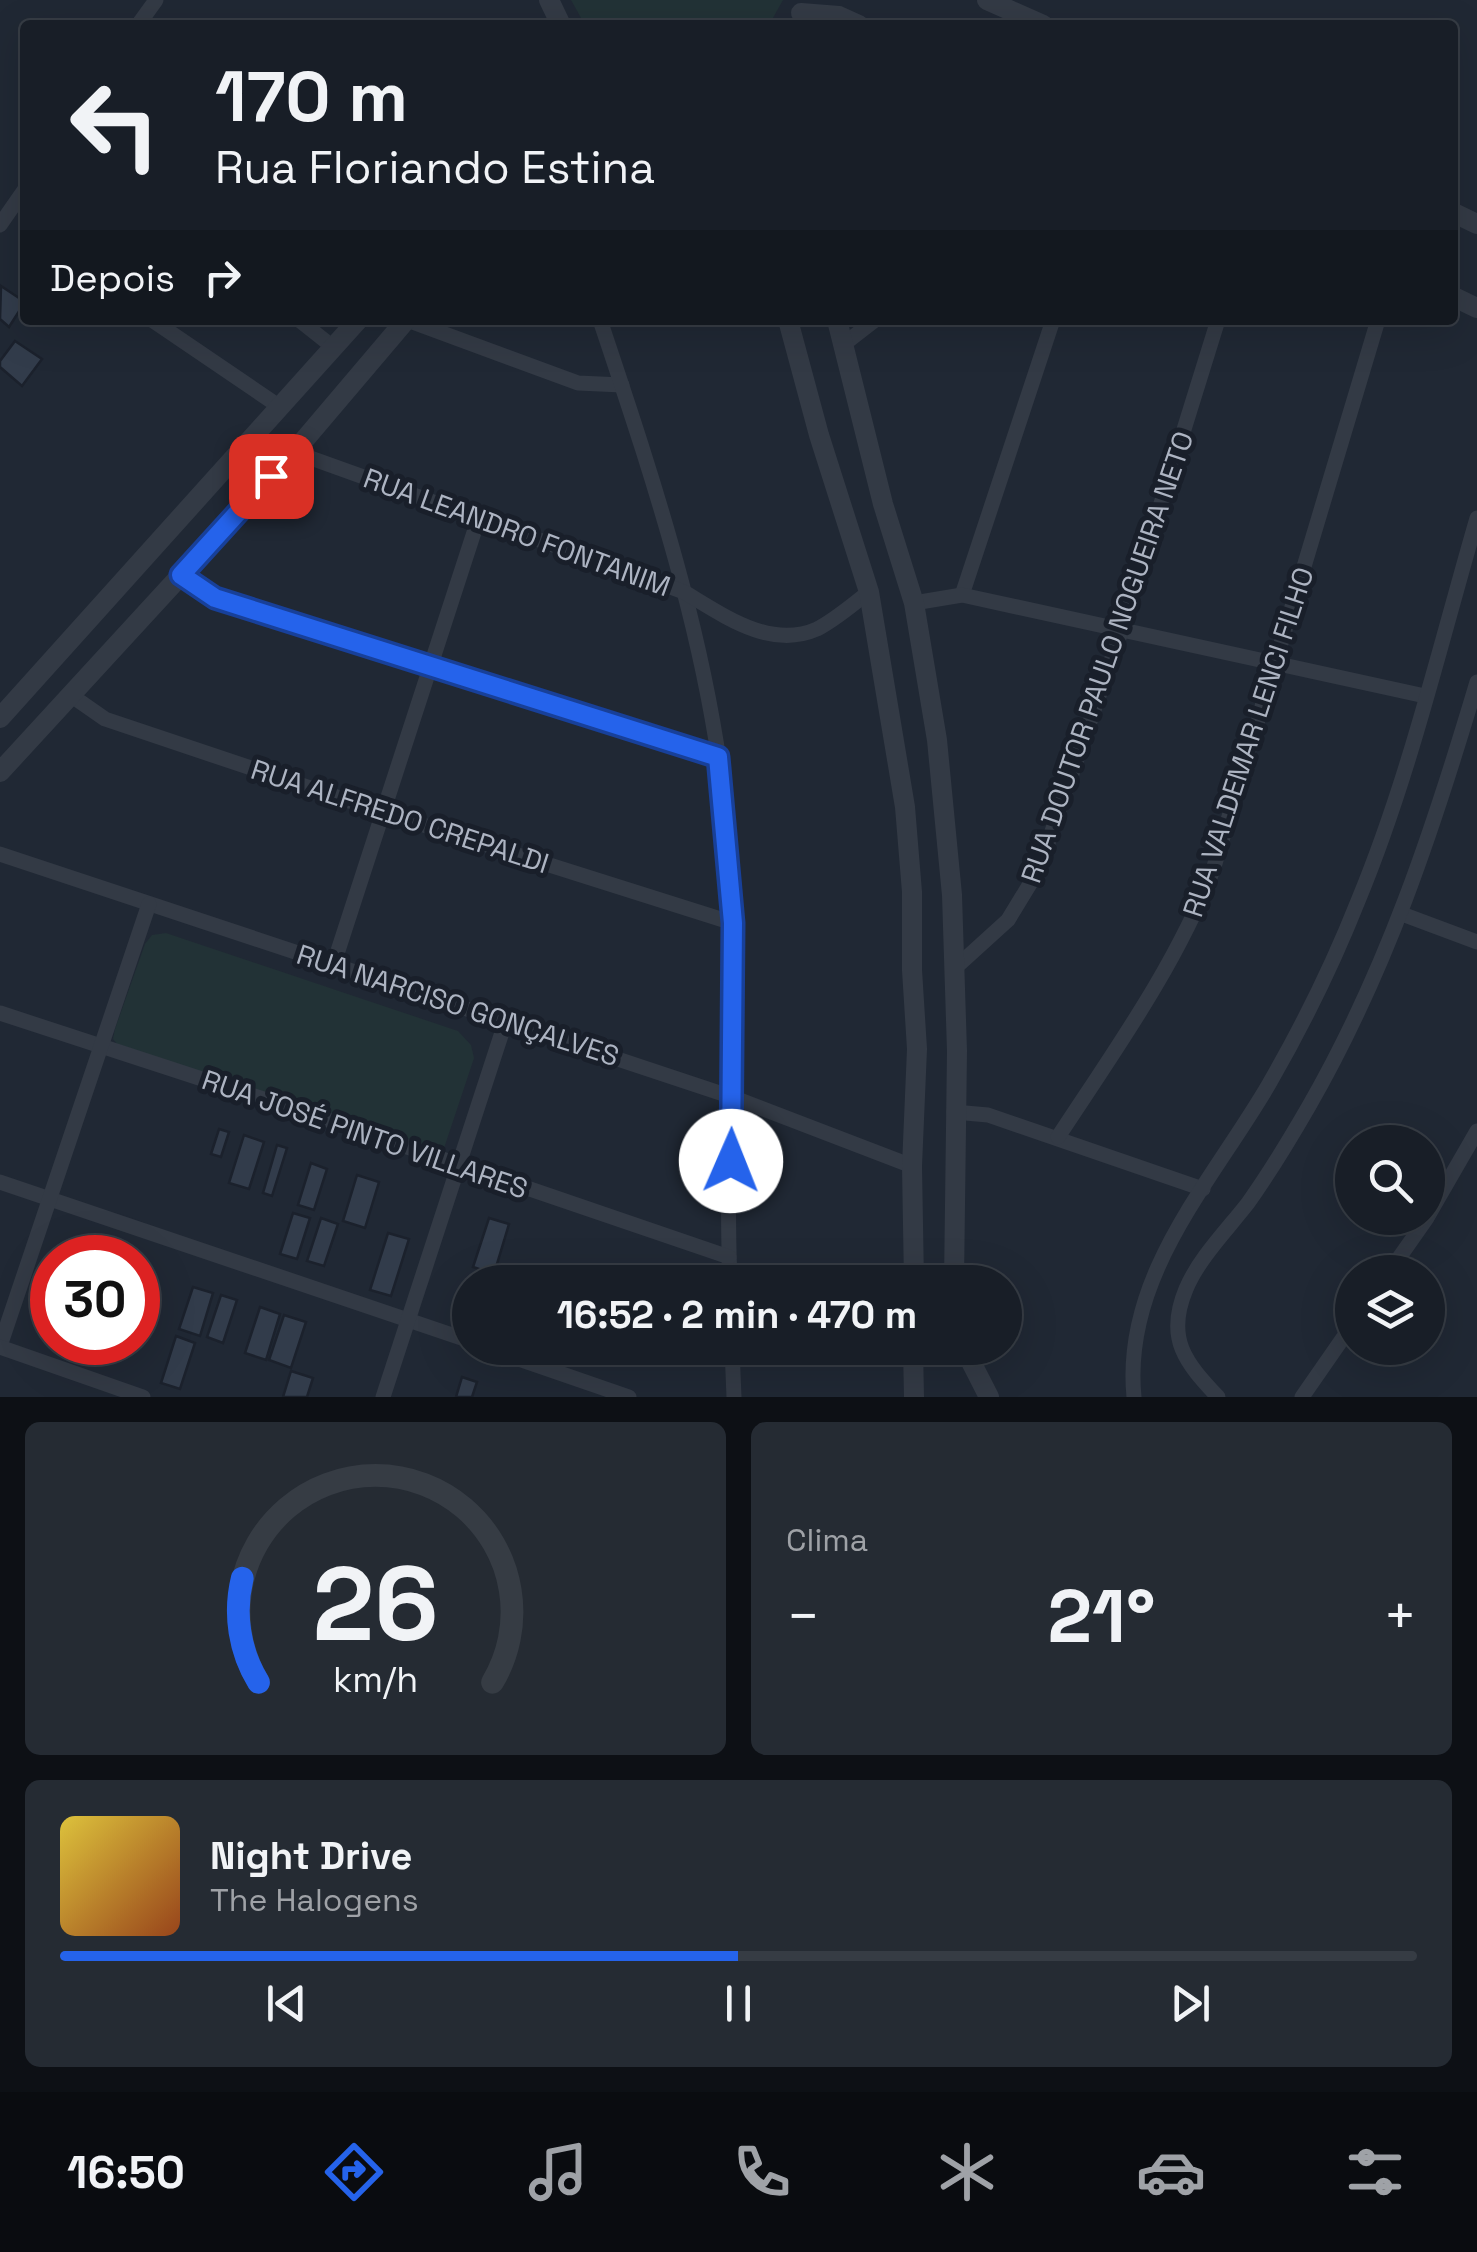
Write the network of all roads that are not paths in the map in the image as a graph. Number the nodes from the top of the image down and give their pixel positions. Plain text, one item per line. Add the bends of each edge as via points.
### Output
1 (986, 0) edge
2 (800, 13) edge
3 (848, 20) edge
4 (1032, 20) edge
5 (20, 196) edge
6 (0, 226) edge
7 (159, 325) edge
8 (305, 325) edge
9 (354, 325) edge
10 (403, 325) edge
11 (421, 325) edge
12 (602, 325) edge
13 (789, 325) edge
14 (838, 325) edge
15 (869, 325) edge
16 (1051, 325) edge
17 (1216, 325) edge
18 (1376, 325) edge
19 (844, 344) junction
20 (334, 347) junction
21 (622, 385) junction
22 (280, 407) junction
23 (294, 452) junction
24 (1477, 518) edge
25 (478, 520) junction
26 (181, 575) junction
27 (684, 592) junction
28 (870, 592) junction
29 (962, 595) junction
30 (914, 603) junction
31 (1122, 630) junction
32 (1275, 663) junction
33 (430, 666) junction
34 (1477, 682) edge
35 (72, 696) junction
36 (1425, 696) junction
37 (0, 718) edge
38 (718, 757) junction
39 (0, 772) edge
40 (382, 812) junction
41 (0, 854) edge
42 (149, 904) junction
43 (1402, 914) junction
44 (733, 923) junction
45 (1477, 942) edge
46 (334, 962) junction
47 (954, 969) junction
48 (0, 1013) edge
49 (506, 1020) junction
50 (99, 1047) junction
51 (732, 1097) junction
52 (954, 1112) junction
53 (1477, 1131) edge
54 (1058, 1137) junction
55 (460, 1166) junction
56 (912, 1166) junction
57 (0, 1182) edge
58 (1445, 1186) edge
59 (1203, 1189) junction
60 (51, 1199) junction
61 (728, 1257) junction
62 (729, 1265) edge
63 (914, 1265) edge
64 (954, 1265) edge
65 (407, 1320) junction
66 (452, 1336) edge
67 (0, 1346) edge
68 (1335, 1349) edge
69 (537, 1365) edge
70 (733, 1365) edge
71 (913, 1365) edge
72 (973, 1365) edge
73 (143, 1397) edge
74 (383, 1397) edge
75 (629, 1397) edge
76 (734, 1397) edge
77 (914, 1397) edge
78 (989, 1397) edge
79 (1134, 1397) edge
80 (1218, 1397) edge
81 (1302, 1397) edge

1 - 4 street
2 - 3 street
5 - 6 street
7 - 22 street
8 - 20 street
9 - 20 street
10 - 23 street
11 - 21 street via 578,383
12 - 21 street, RUA LEANDRO FONTANIM
13 - 28 street
14 - 19 street
15 - 19 street
16 - 29 street
17 - 31 street, RUA DOUTOR PAULO NOGUEIRA NETO
18 - 32 street, RUA VALDEMAR LENCI FILHO
19 - 30 street
20 - 22 street
21 - 27 street, RUA LEANDRO FONTANIM
22 - 37 street
23 - 25 street, RUA LEANDRO FONTANIM
23 - 26 street
24 - 36 street
25 - 27 street, RUA LEANDRO FONTANIM
25 - 33 street
26 - 33 street via 215,598
26 - 35 street
27 - 28 street, RUA LEANDRO FONTANIM via 741,625 787,638 818,628
27 - 38 street, RUA LEANDRO FONTANIM
28 - 56 street via 912,892
29 - 30 street
29 - 31 street
30 - 47 street via 937,740
31 - 32 street
31 - 47 street, RUA DOUTOR PAULO NOGUEIRA NETO via 1031,887 994,935
32 - 36 street
32 - 54 street, RUA VALDEMAR LENCI FILHO via 1213,870 1185,935
33 - 38 street
33 - 40 street
34 - 43 street
35 - 39 street
35 - 40 street, RUA ALFREDO CREPALDI via 105,719
36 - 59 street via 1378,850 1340,943 1269,1084
38 - 44 street, RUA LEANDRO FONTANIM
40 - 44 street, RUA ALFREDO CREPALDI
40 - 46 street
41 - 42 street, RUA NARCISO GONÇALVES
42 - 46 street, RUA NARCISO GONÇALVES
42 - 50 street
43 - 45 street
43 - 80 street via 1308,1107 1186,1290 1179,1349
44 - 51 street, RUA LEANDRO FONTANIM
46 - 49 street, RUA NARCISO GONÇALVES
47 - 52 street
48 - 50 street, RUA JOSÉ PINTO VILLARES
49 - 51 street, RUA NARCISO GONÇALVES
49 - 55 street
50 - 55 street, RUA JOSÉ PINTO VILLARES
50 - 60 street
51 - 56 street, RUA NARCISO GONÇALVES
51 - 61 street, RUA LEANDRO FONTANIM
52 - 54 street via 988,1114
52 - 64 street
53 - 58 street
54 - 59 street
55 - 61 street, RUA JOSÉ PINTO VILLARES
55 - 65 street
56 - 63 street
57 - 60 street
59 - 79 street via 1170,1240 1140,1319
60 - 65 street
60 - 67 street
61 - 62 street, RUA LEANDRO FONTANIM
65 - 66 street
65 - 74 street
67 - 73 street
68 - 81 street
69 - 75 street
70 - 76 street
71 - 77 street
72 - 78 street

